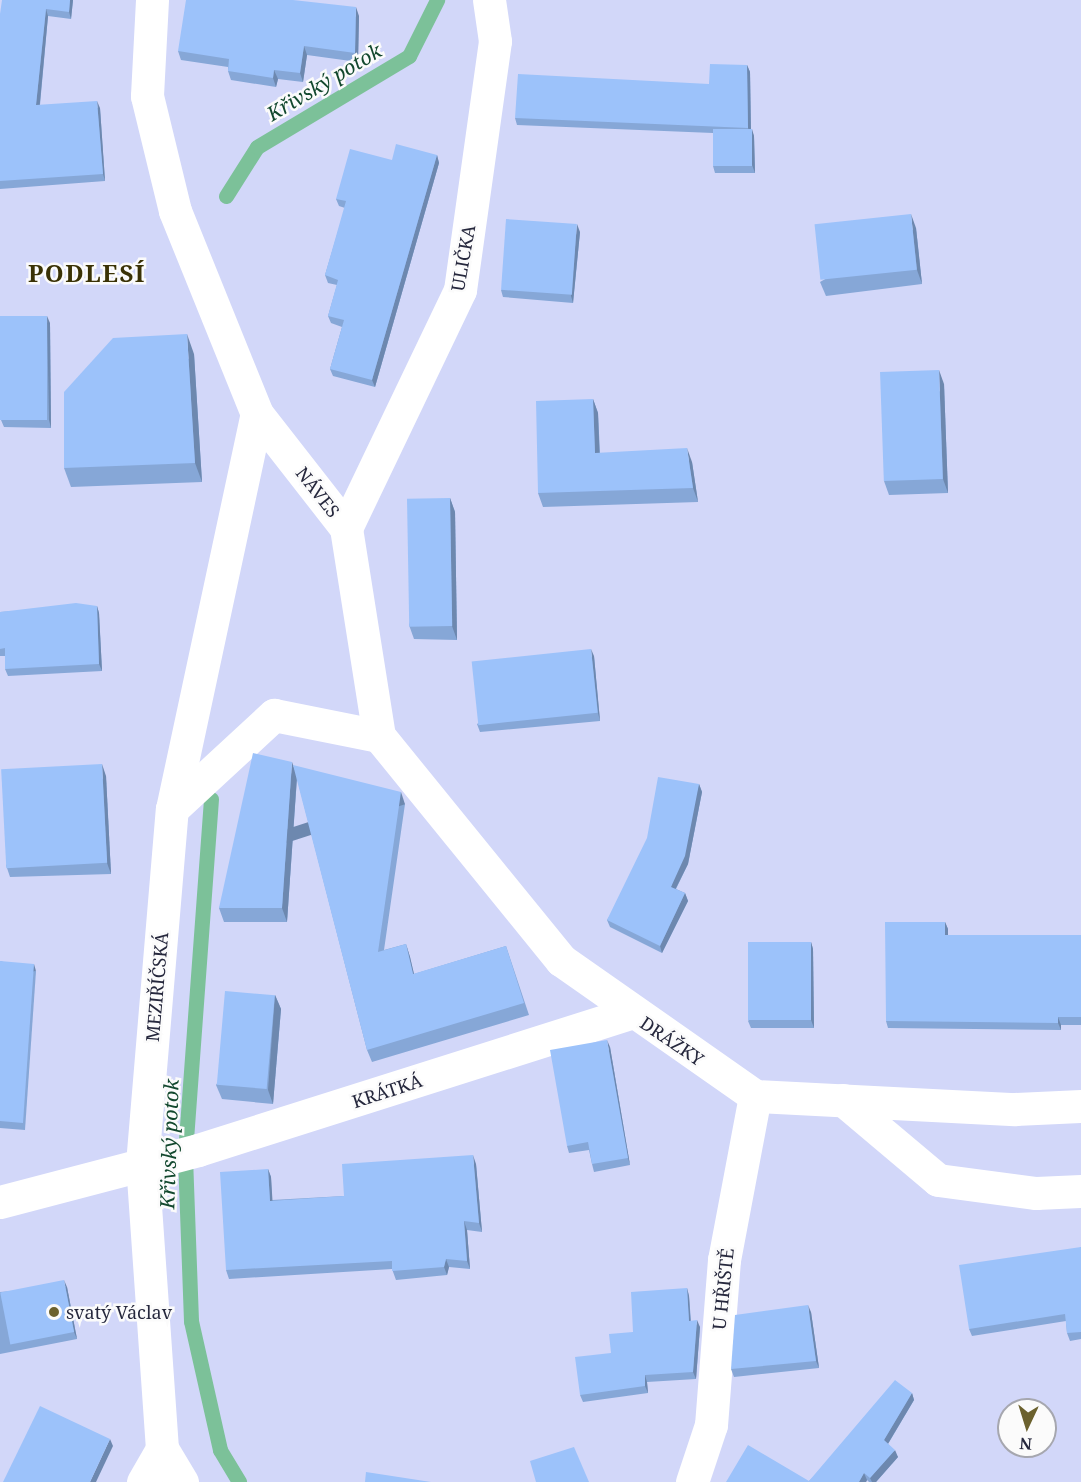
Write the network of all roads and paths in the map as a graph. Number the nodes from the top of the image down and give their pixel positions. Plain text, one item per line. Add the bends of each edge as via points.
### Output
1 (152, 0) edge
2 (489, 0) edge
3 (257, 414) junction
4 (346, 528) junction
5 (379, 736) junction
6 (172, 809) junction
7 (631, 1013) junction
8 (755, 1095) junction
9 (843, 1100) junction
10 (1081, 1106) edge
11 (170, 1158) junction
12 (1081, 1191) edge
13 (0, 1202) edge
14 (162, 1449) junction
15 (143, 1482) edge
16 (182, 1482) edge
17 (692, 1482) edge

1 - 3 street, NÁVES via 147,96 175,211
2 - 4 street, ULIČKA via 495,41 460,290
3 - 4 street, NÁVES
3 - 6 street
4 - 5 street, NÁVES
5 - 6 street via 274,715
5 - 7 street, DRÁŽKY via 561,960
6 - 11 street, MEZIŘÍČSKÁ
7 - 8 street, DRÁŽKY
7 - 11 street, KRÁTKÁ
8 - 9 street
8 - 17 street, U HŘIŠTĚ via 724,1260 711,1425
9 - 10 street via 1015,1109
9 - 12 street via 938,1180 1036,1193
11 - 13 street, KRÁTKÁ
11 - 14 street, MEZIŘÍČSKÁ
14 - 15 street
14 - 16 street, MEZIŘÍČSKÁ

